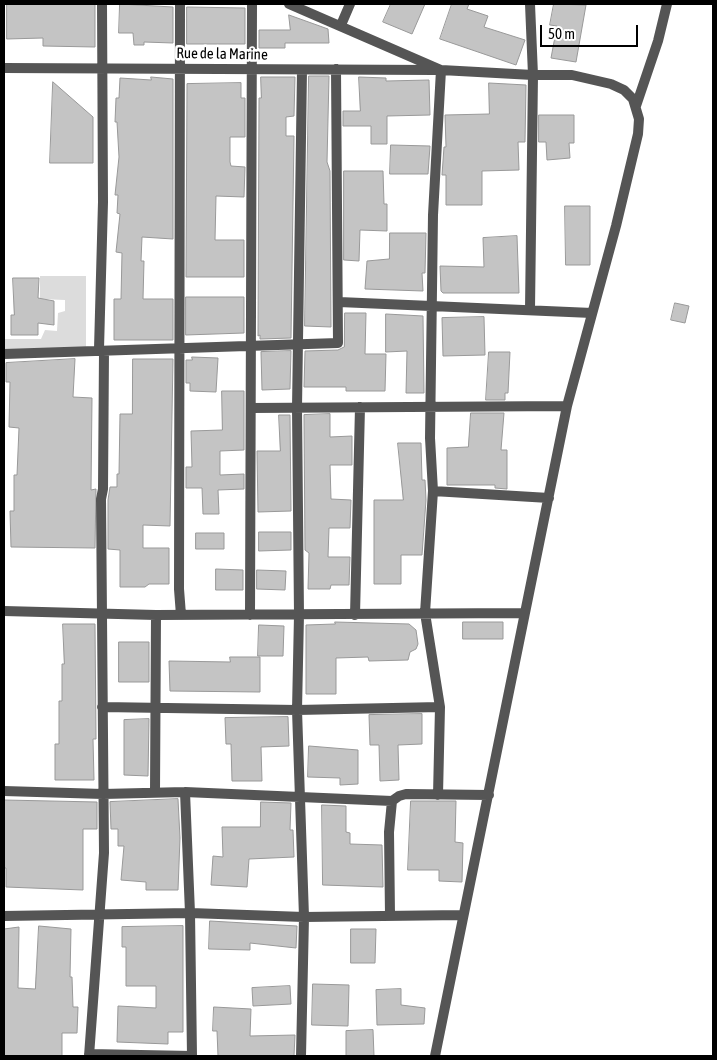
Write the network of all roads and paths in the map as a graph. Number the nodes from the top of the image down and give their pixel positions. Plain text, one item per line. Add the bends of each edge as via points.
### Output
1 (102, 4) edge
2 (180, 4) edge
3 (252, 4) edge
4 (289, 4) edge
5 (350, 4) edge
6 (530, 4) edge
7 (667, 4) edge
8 (341, 24) junction
9 (4, 68) edge
10 (102, 68) junction
11 (181, 68) junction
12 (251, 69) junction
13 (336, 69) junction
14 (302, 70) junction
15 (441, 70) junction
16 (533, 75) junction
17 (636, 106) junction
18 (339, 302) junction
19 (432, 305) junction
20 (530, 309) junction
21 (592, 313) junction
22 (297, 343) junction
23 (251, 346) junction
24 (181, 347) junction
25 (99, 349) junction
26 (4, 354) edge
27 (432, 406) junction
28 (567, 406) junction
29 (360, 407) junction
30 (252, 408) junction
31 (297, 408) junction
32 (433, 491) junction
33 (549, 498) junction
34 (4, 611) edge
35 (102, 613) junction
36 (425, 613) junction
37 (524, 613) junction
38 (156, 615) junction
39 (181, 615) junction
40 (250, 615) junction
41 (299, 615) junction
42 (355, 615) junction
43 (102, 707) junction
44 (440, 707) junction
45 (154, 708) junction
46 (297, 710) junction
47 (4, 791) edge
48 (155, 792) junction
49 (185, 792) junction
50 (103, 794) junction
51 (438, 795) junction
52 (489, 795) junction
53 (300, 796) junction
54 (392, 801) junction
55 (190, 913) junction
56 (100, 915) junction
57 (390, 915) junction
58 (462, 915) junction
59 (4, 916) edge
60 (304, 917) junction
61 (89, 1055) edge
62 (192, 1056) edge
63 (301, 1056) edge
64 (435, 1056) edge

1 - 10 street
2 - 11 street
3 - 12 street
4 - 8 street
5 - 8 street
6 - 16 street
7 - 17 street
8 - 15 street
9 - 10 street, Rue de la Marine
10 - 11 street, Rue de la Marine
10 - 25 street
11 - 12 street, Rue de la Marine
11 - 24 street
12 - 14 street, Rue de la Marine
12 - 23 street
13 - 14 street, Rue de la Marine
13 - 15 street, Rue de la Marine
13 - 18 street
14 - 22 street
15 - 16 street, Rue de la Marine
15 - 19 street
16 - 17 street, Rue de la Marine via 572,75 611,84 624,90
16 - 20 street
17 - 21 street via 638,134
18 - 19 street
18 - 22 street via 338,343
19 - 20 street
19 - 27 street
20 - 21 street
21 - 28 street
22 - 23 street
22 - 31 street
23 - 24 street
23 - 30 street
24 - 25 street
24 - 39 street
25 - 26 street
25 - 35 street via 104,352 103,489 100,498
27 - 28 street
27 - 29 street
27 - 32 street
28 - 33 street
29 - 31 street
29 - 42 street
30 - 31 street
30 - 40 street
31 - 41 street
32 - 33 street
32 - 36 street
33 - 37 street
34 - 35 street
35 - 38 street
35 - 43 street
36 - 37 street
36 - 42 street
36 - 44 street
37 - 52 street
38 - 39 street
38 - 45 street
39 - 40 street
40 - 41 street
41 - 42 street
41 - 46 street
43 - 45 street
43 - 50 street
44 - 46 street
44 - 51 street
45 - 46 street
45 - 48 street
46 - 53 street
47 - 50 street
48 - 49 street
48 - 50 street
49 - 53 street
49 - 55 street
50 - 56 street
51 - 52 street
51 - 54 street via 406,794
52 - 58 street
53 - 54 street
53 - 60 street
54 - 57 street
55 - 56 street
55 - 60 street
55 - 62 street
56 - 59 street
56 - 61 street
57 - 58 street
57 - 60 street
58 - 64 street
60 - 63 street
61 - 62 street

